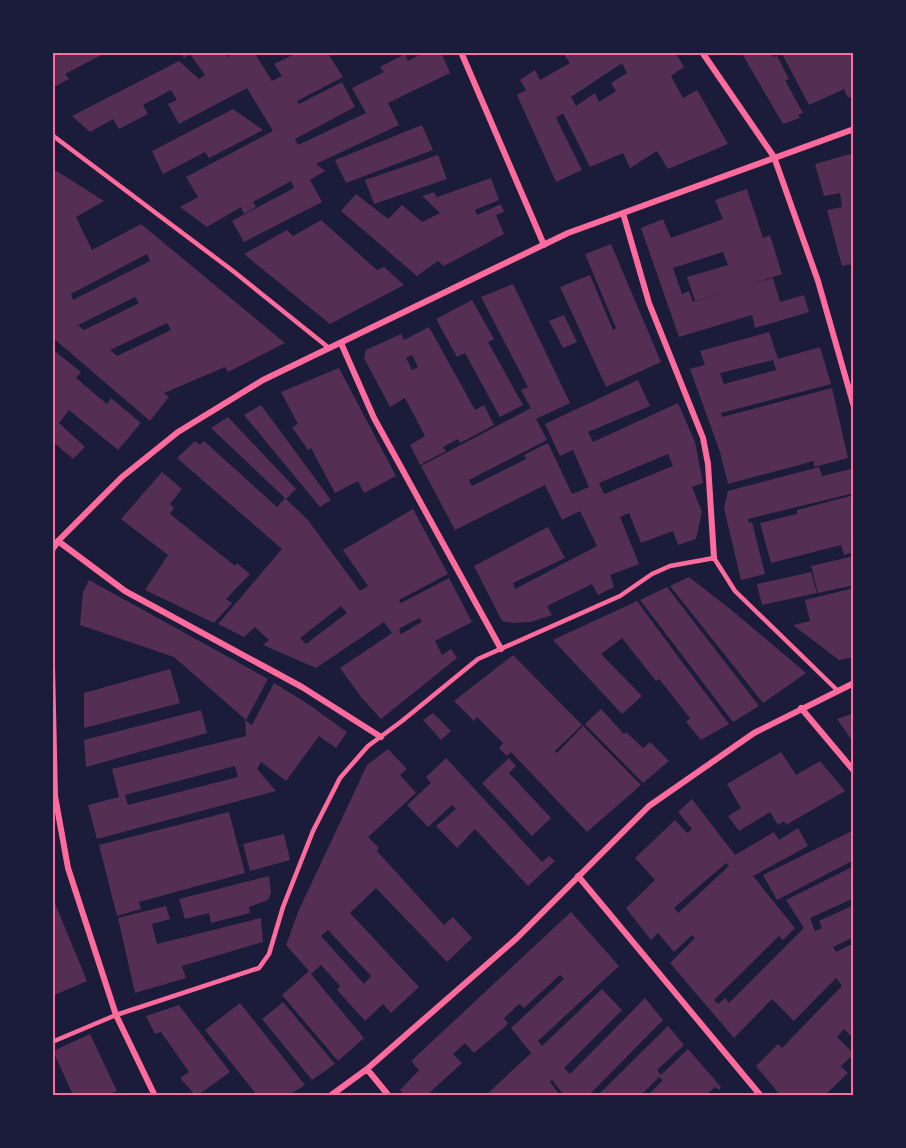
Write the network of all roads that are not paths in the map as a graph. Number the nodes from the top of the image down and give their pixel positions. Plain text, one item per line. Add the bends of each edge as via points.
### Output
1 (461, 52) edge
2 (702, 52) edge
3 (854, 129) edge
4 (52, 135) edge
5 (774, 157) junction
6 (623, 213) junction
7 (544, 245) junction
8 (341, 343) junction
9 (329, 348) junction
10 (854, 407) edge
11 (54, 546) edge
12 (714, 558) junction
13 (501, 649) junction
14 (52, 665) edge
15 (854, 683) edge
16 (837, 690) junction
17 (801, 708) junction
18 (381, 737) junction
19 (854, 771) edge
20 (55, 810) edge
21 (578, 876) junction
22 (116, 1015) junction
23 (52, 1042) edge
24 (367, 1069) junction
25 (155, 1095) edge
26 (330, 1095) edge
27 (389, 1095) edge
28 (760, 1095) edge

1 - 7 street
2 - 5 street
3 - 5 street
4 - 9 lane
5 - 6 street
5 - 10 street via 818,281
6 - 7 street
6 - 12 street via 649,303 703,438
7 - 8 street
8 - 9 street
8 - 13 street via 375,418
9 - 11 street via 263,380 178,432 122,477
11 - 18 street via 125,591 302,687
12 - 13 lane via 670,566 620,596
12 - 16 lane via 735,591
13 - 18 lane via 478,659
14 - 20 street
15 - 16 street
16 - 17 street
17 - 19 street
17 - 21 street via 754,733 649,806
18 - 22 lane via 340,778 318,820 264,963 252,972
20 - 22 street via 68,868
21 - 24 street via 517,938
21 - 28 street
22 - 23 lane
22 - 25 street
24 - 26 street
24 - 27 street

